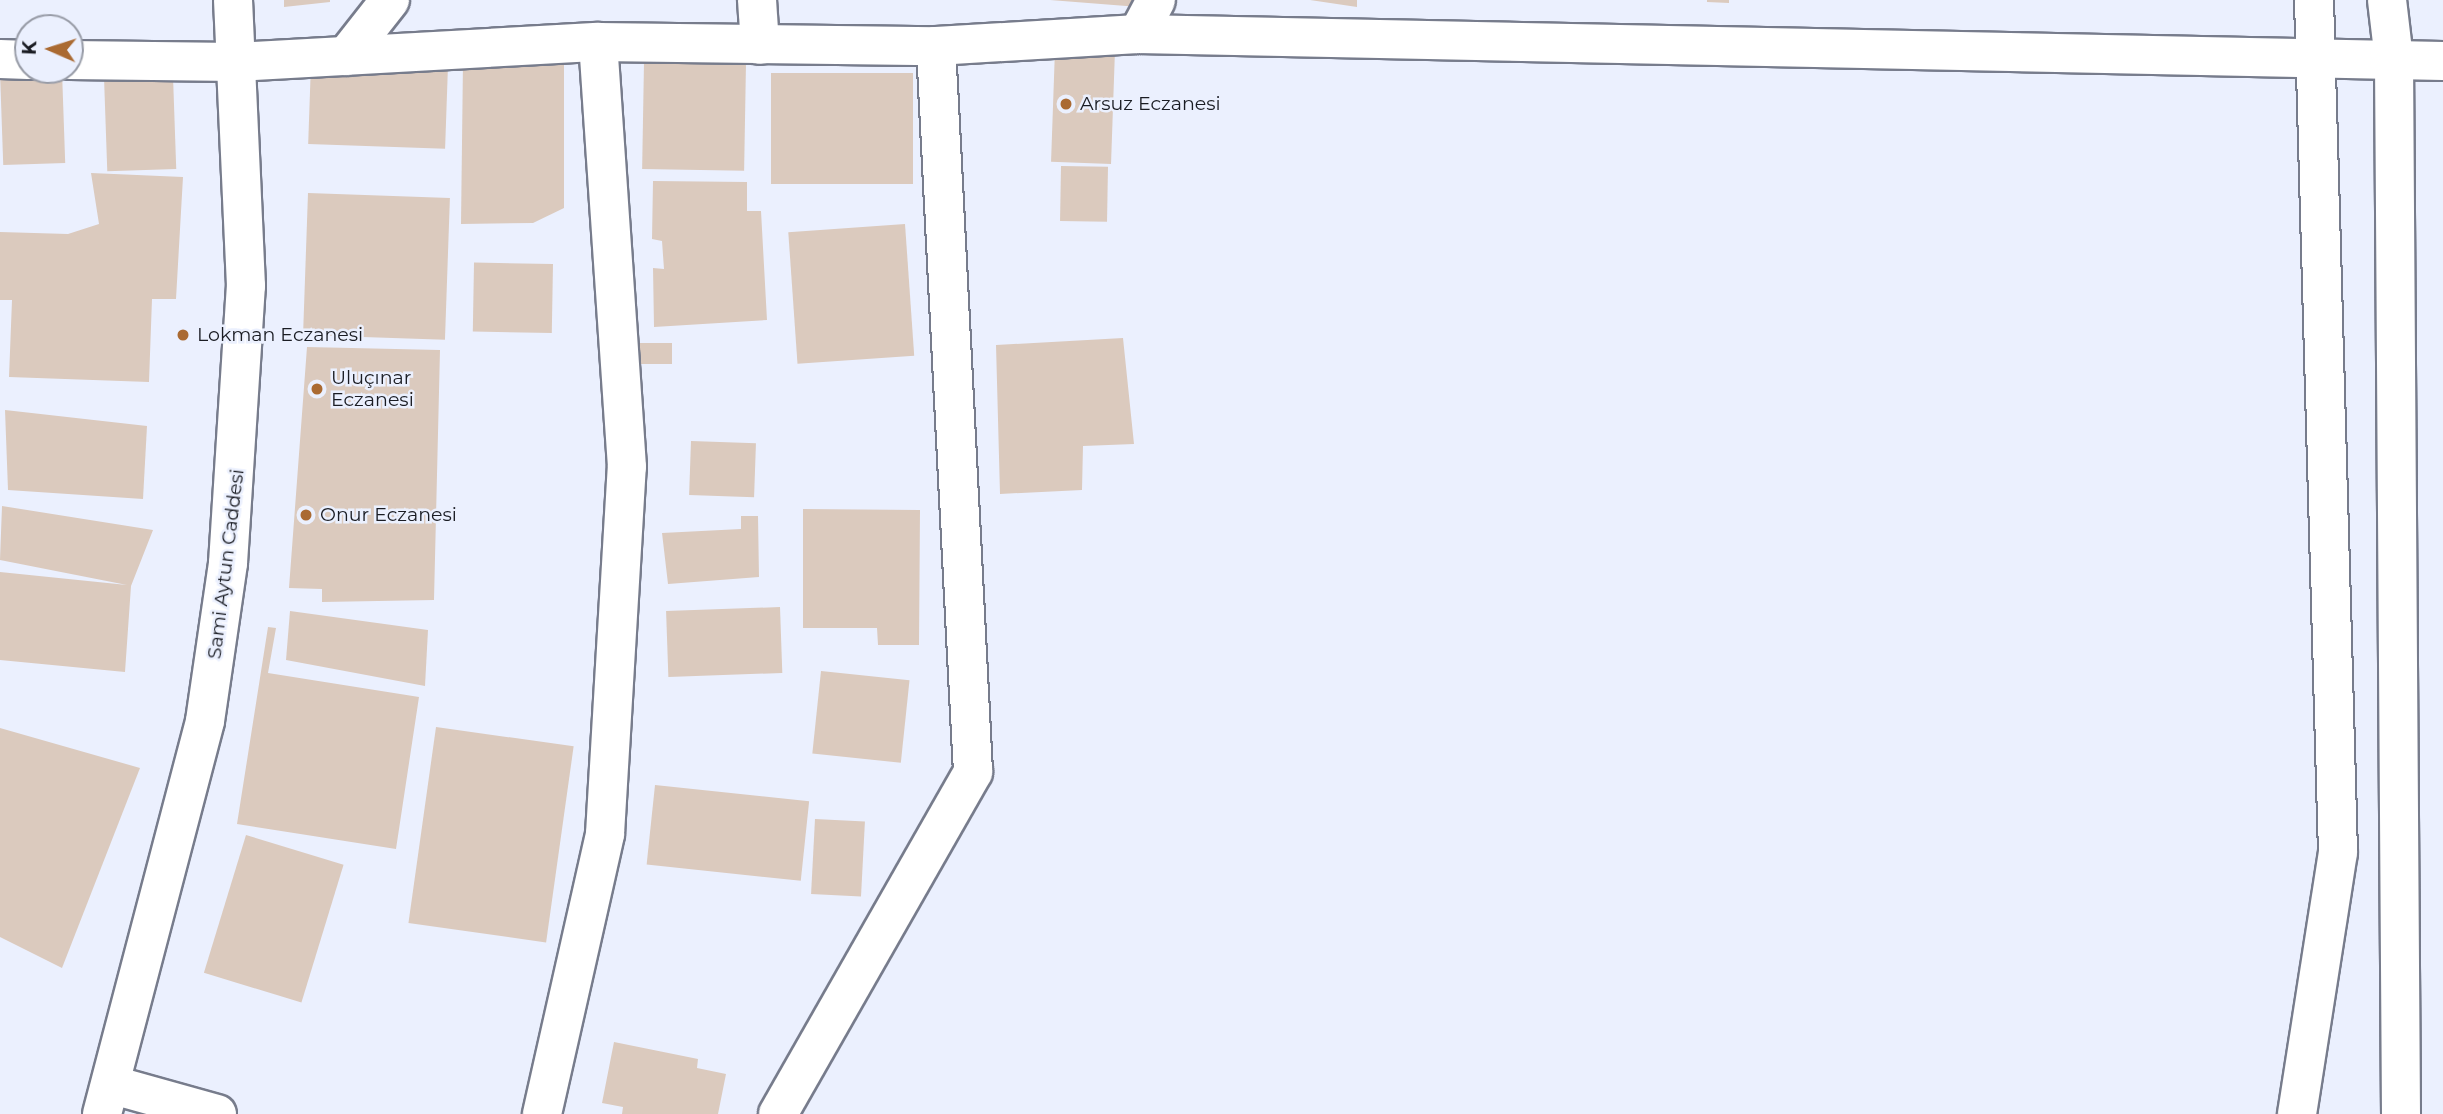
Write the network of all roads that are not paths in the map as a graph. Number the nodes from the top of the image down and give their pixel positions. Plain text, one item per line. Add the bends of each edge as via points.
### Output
1 (233, 0) edge
2 (390, 0) edge
3 (757, 0) edge
4 (1156, 0) edge
5 (2314, 0) edge
6 (2388, 0) edge
7 (1138, 34) junction
8 (598, 42) junction
9 (760, 45) junction
10 (936, 46) junction
11 (346, 56) junction
12 (2315, 58) junction
13 (84, 60) edge
14 (2394, 60) junction
15 (2443, 61) edge
16 (236, 62) junction
17 (107, 1100) edge
18 (217, 1114) edge
19 (542, 1114) edge
20 (778, 1114) edge
21 (2297, 1114) edge
22 (2401, 1114) edge

1 - 16 street, Sami Aytun Caddesi
2 - 11 street
3 - 9 street
4 - 7 street
5 - 12 street
6 - 14 street
7 - 10 street
7 - 12 street
8 - 9 street
8 - 11 street
8 - 19 street via 627,467 605,834
9 - 10 street
10 - 20 street via 972,772
11 - 16 street
12 - 14 street
12 - 21 street via 2338,853
13 - 16 street
14 - 15 street
14 - 22 street
16 - 17 street, Sami Aytun Caddesi via 246,286 228,563 202,733
17 - 18 street

